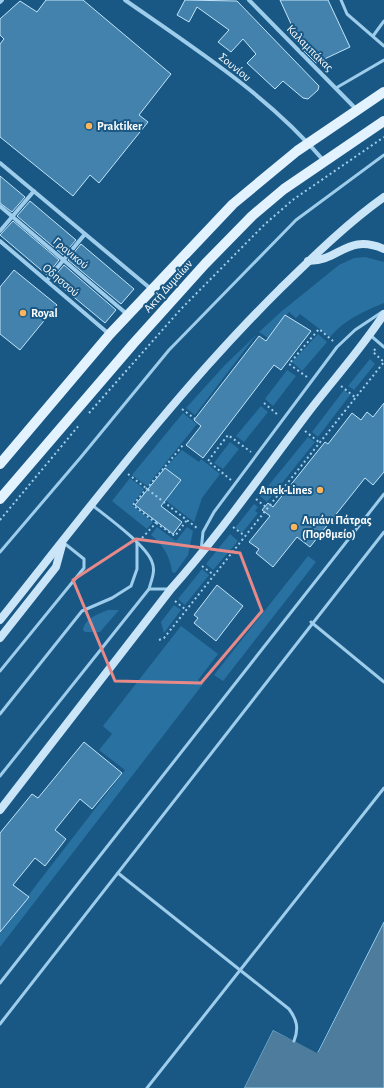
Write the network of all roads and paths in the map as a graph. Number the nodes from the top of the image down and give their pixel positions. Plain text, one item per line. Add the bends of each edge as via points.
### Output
1 (2, 0) edge
2 (124, 0) edge
3 (249, 0) edge
4 (341, 0) edge
5 (0, 2) edge
6 (384, 21) edge
7 (373, 36) junction
8 (384, 46) edge
9 (384, 60) edge
10 (336, 88) junction
11 (384, 92) edge
12 (357, 110) junction
13 (384, 120) edge
14 (384, 137) edge
15 (309, 143) junction
16 (384, 155) edge
17 (324, 161) junction
18 (0, 163) edge
19 (34, 191) junction
20 (384, 197) edge
21 (0, 206) edge
22 (12, 216) junction
23 (0, 231) edge
24 (85, 234) junction
25 (0, 241) edge
26 (384, 249) edge
27 (64, 260) junction
28 (308, 261) junction
29 (47, 280) junction
30 (151, 289) junction
31 (384, 311) edge
32 (384, 314) edge
33 (128, 315) junction
34 (110, 334) junction
35 (368, 338) junction
36 (339, 345) junction
37 (384, 347) edge
38 (333, 380) junction
39 (312, 381) junction
40 (356, 398) junction
41 (175, 403) junction
42 (264, 403) dead end
43 (195, 419) dead end
44 (284, 419) junction
45 (298, 426) junction
46 (320, 443) junction
47 (183, 444) dead end
48 (256, 456) junction
49 (0, 464) edge
50 (121, 468) junction
51 (235, 483) junction
52 (146, 488) junction
53 (248, 493) junction
54 (384, 494) edge
55 (0, 499) edge
56 (92, 505) junction
57 (267, 508) junction
58 (0, 520) edge
59 (187, 520) junction
60 (226, 522) junction
61 (156, 523) junction
62 (203, 532) junction
63 (384, 532) edge
64 (245, 536) junction
65 (63, 542) junction
66 (137, 544) junction
67 (0, 552) edge
68 (198, 558) junction
69 (214, 575) junction
70 (149, 589) junction
71 (169, 592) junction
72 (186, 610) junction
73 (0, 620) edge
74 (311, 622) junction
75 (0, 638) edge
76 (159, 640) dead end
77 (0, 671) edge
78 (384, 682) edge
79 (0, 714) edge
80 (0, 776) edge
81 (384, 788) edge
82 (0, 810) edge
83 (118, 873) junction
84 (239, 970) junction
85 (0, 983) edge
86 (0, 1024) edge
87 (294, 1041) dead end
88 (147, 1088) edge

1 - 5 street
2 - 15 street, Σουνίου via 222,68
3 - 10 street, Καλαμπάκας
4 - 7 lane via 347,14
6 - 7 lane
7 - 8 lane
9 - 10 lane
10 - 12 street, Καλαμπάκας
11 - 12 main road, Ακτή Δυμαίων
12 - 15 main road, Ακτή Δυμαίων
13 - 17 main road, Ακτή Δυμαίων
14 - 58 path via 294,199 247,240 138,357
15 - 17 street, Σουνίου
15 - 30 main road, Ακτή Δυμαίων via 233,204
16 - 67 lane via 296,220 169,350
17 - 55 main road, Ακτή Δυμαίων via 284,188 232,236 132,344
18 - 19 street
19 - 22 street
19 - 24 street
20 - 28 main road via 332,238
21 - 22 street, Γρανικού
22 - 23 street
22 - 27 street, Γρανικού
24 - 27 street
24 - 30 street
25 - 29 street, Οδησσού
26 - 28 main road via 358,244 348,246 321,261
27 - 29 street
27 - 33 street, Γρανικού
28 - 41 main road via 237,333
29 - 34 street, Οδησσού
30 - 33 main road, Ακτή Δυμαίων
31 - 36 lane via 355,330
32 - 35 main road
33 - 34 main road, Ακτή Δυμαίων
34 - 49 main road, Ακτή Δυμαίων
35 - 37 lane
35 - 38 main road
35 - 40 path via 376,348 373,352 384,362
36 - 39 lane
36 - 39 path via 319,329 289,364
38 - 40 path
38 - 45 main road
39 - 44 lane
40 - 46 path
41 - 43 path
41 - 50 main road
42 - 44 path
44 - 48 lane
45 - 46 path
45 - 53 main road
46 - 57 path
47 - 52 path
48 - 51 lane
48 - 51 path via 228,435 208,461
50 - 52 path
50 - 56 main road
51 - 62 lane
52 - 59 path
52 - 61 path via 133,505
53 - 57 path
53 - 60 main road
54 - 85 lane
56 - 65 main road
56 - 66 lane
57 - 64 path
59 - 61 path via 175,536
59 - 62 path
60 - 64 path
60 - 68 main road
61 - 66 path
62 - 68 lane
63 - 74 lane
64 - 69 path
65 - 73 main road
65 - 75 main road via 56,567
65 - 77 lane via 84,559 84,568
66 - 70 lane via 153,563 154,570
66 - 79 lane via 137,569 131,586 112,598 82,611
68 - 69 path
68 - 71 main road
69 - 72 path
70 - 71 lane
70 - 80 lane
71 - 72 path
71 - 82 main road
72 - 76 path via 164,638
74 - 78 lane
74 - 83 lane
81 - 84 lane
83 - 84 lane
83 - 86 lane
84 - 87 lane via 289,1009 297,1024
84 - 88 lane

